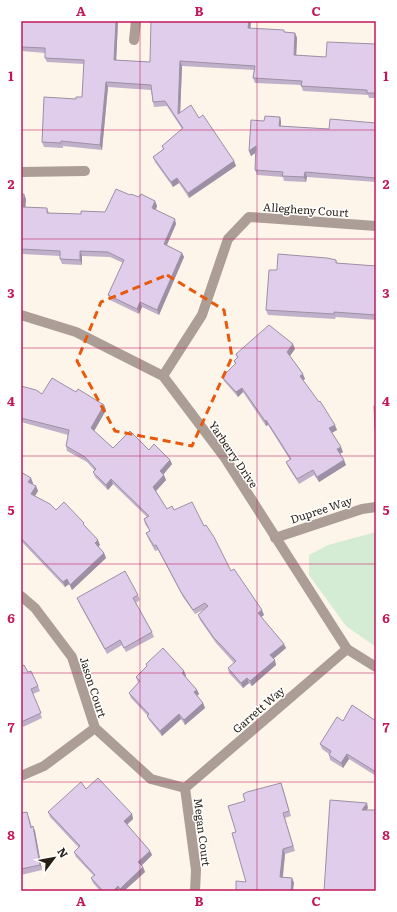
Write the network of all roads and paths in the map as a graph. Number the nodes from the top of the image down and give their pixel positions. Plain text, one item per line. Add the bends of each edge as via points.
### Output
1 (136, 21) edge
2 (134, 40) dead end
3 (85, 171) dead end
4 (21, 172) edge
5 (376, 226) edge
6 (21, 316) edge
7 (163, 376) junction
8 (376, 506) edge
9 (275, 538) junction
10 (21, 596) edge
11 (347, 649) junction
12 (376, 667) edge
13 (95, 728) junction
14 (21, 776) edge
15 (151, 778) joint
16 (185, 788) junction
17 (195, 891) edge

1 - 2 street
3 - 4 street
5 - 7 street, Allegheny Court via 249,217 228,239 202,315
6 - 7 street, Yarberry Drive via 76,332
7 - 9 street, Yarberry Drive via 225,458
8 - 9 street, Dupree Way
9 - 11 street, Yarberry Drive
10 - 13 street, Jason Court via 35,608 72,657
11 - 12 street, Yarberry Drive
11 - 16 street, Garrett Way
13 - 14 street via 44,766
13 - 15 street, Jason Court
15 - 16 street, Megan Court
16 - 17 street, Megan Court via 196,870

